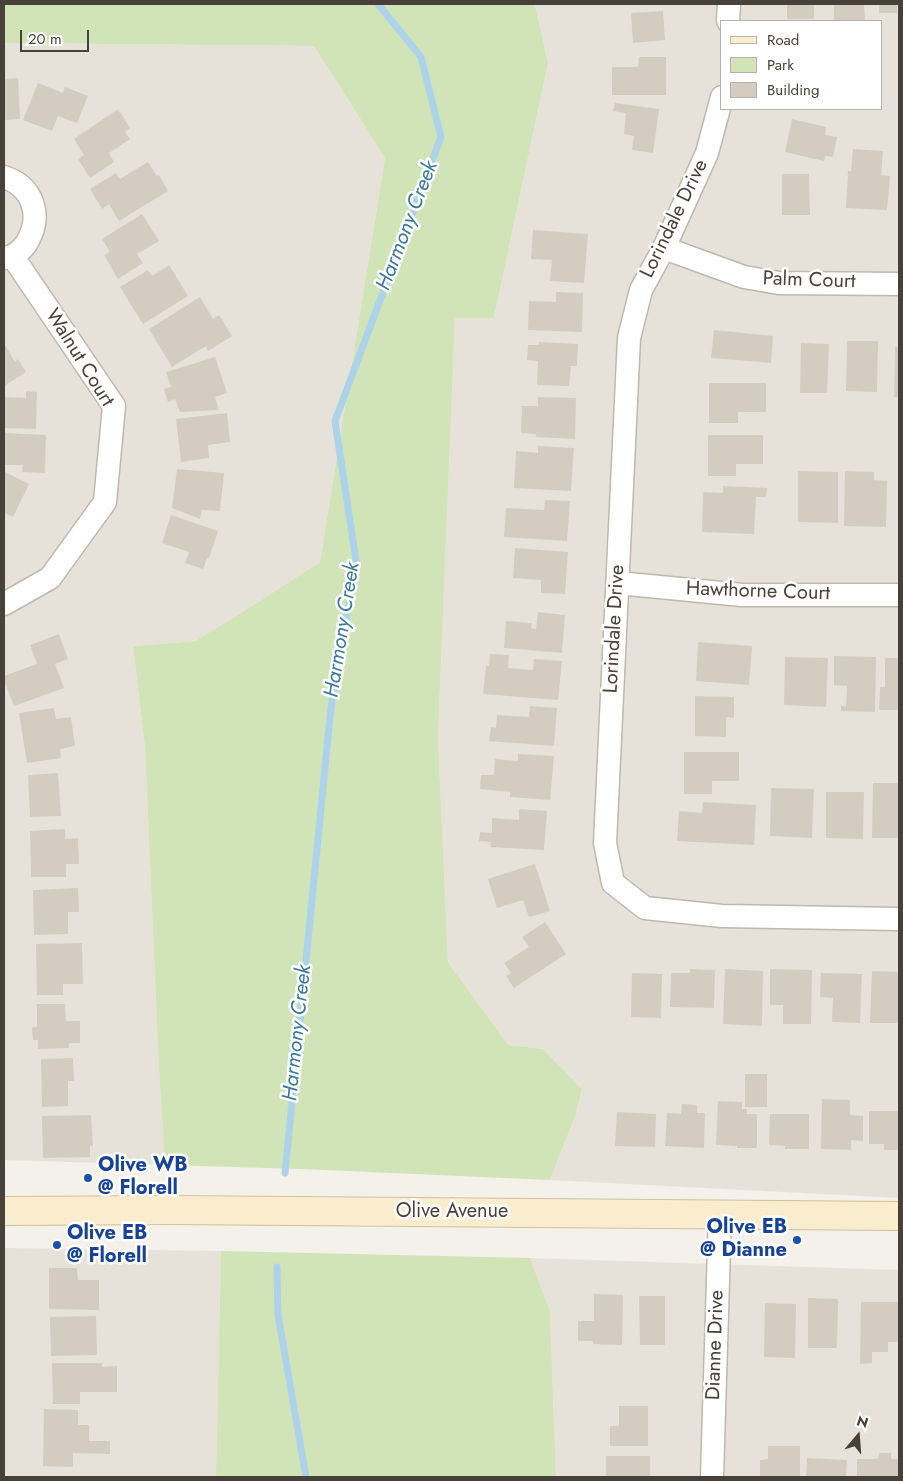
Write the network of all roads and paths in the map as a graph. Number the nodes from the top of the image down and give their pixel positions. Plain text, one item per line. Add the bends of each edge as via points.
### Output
1 (729, 4) edge
2 (728, 20) edge
3 (720, 104) edge
4 (4, 177) edge
5 (664, 248) junction
6 (8, 258) edge
7 (899, 284) edge
8 (618, 583) junction
9 (899, 596) edge
10 (4, 604) edge
11 (899, 919) edge
12 (4, 1211) edge
13 (720, 1214) junction
14 (899, 1216) edge
15 (712, 1477) edge

1 - 2 street
3 - 5 street, Lorindale Drive via 707,153
4 - 6 street, Walnut Court via 24,188 35,212 30,238 23,248
5 - 7 street, Palm Court via 744,277 779,283
5 - 8 street, Lorindale Drive via 641,290 629,338
6 - 10 street, Walnut Court via 114,406 105,502 50,578
8 - 9 street, Hawthorne Court via 742,595
8 - 11 street, Lorindale Drive via 605,844 613,883 645,908 722,916
12 - 13 main road, Olive Avenue
13 - 14 main road, Olive Avenue
13 - 15 street, Dianne Drive

